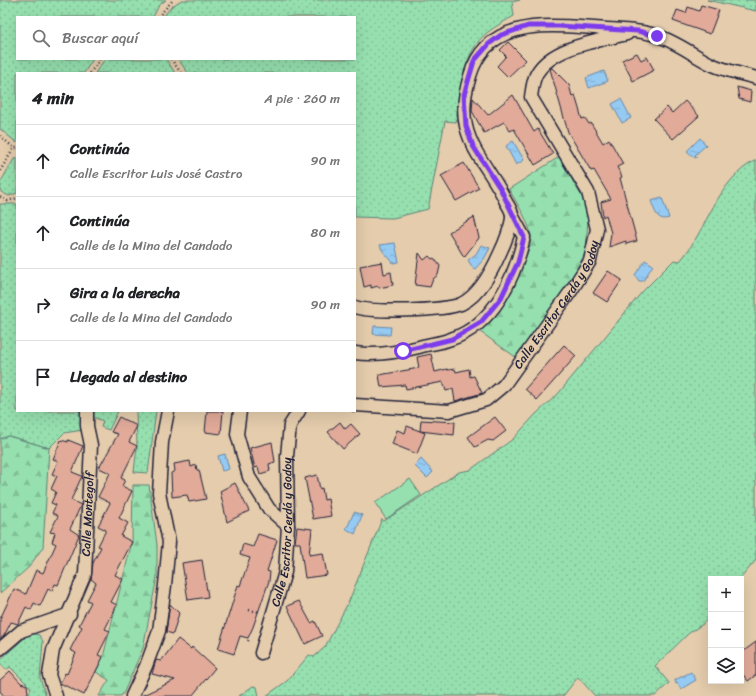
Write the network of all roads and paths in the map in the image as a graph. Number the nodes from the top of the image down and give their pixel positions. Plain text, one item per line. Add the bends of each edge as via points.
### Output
1 (173, 0) edge
2 (159, 16) edge
3 (638, 31) junction
4 (99, 60) edge
5 (172, 60) edge
6 (91, 72) edge
7 (180, 72) edge
8 (756, 78) edge
9 (0, 136) edge
10 (16, 148) edge
11 (0, 171) edge
12 (0, 197) edge
13 (16, 198) edge
14 (512, 215) junction
15 (356, 307) edge
16 (356, 353) edge
17 (356, 406) edge
18 (87, 412) edge
19 (168, 412) edge
20 (240, 412) edge
21 (298, 412) edge
22 (288, 526) junction
23 (70, 614) junction
24 (0, 648) edge
25 (261, 653) dead end
26 (56, 696) edge
27 (132, 696) edge

1 - 2 path
3 - 8 street via 657,36 715,66
3 - 14 street via 528,26 501,35 474,61 464,95 466,126 473,146 501,190
3 - 17 street, Calle Escritor Cerdá y Godoy via 560,52 547,61 536,74 531,97 588,192 597,229 590,261 504,384 486,400 449,411
4 - 6 path
5 - 7 path
9 - 10 path
10 - 11 path
12 - 13 path via 8,201
14 - 15 street via 505,244 493,269 477,291 462,304 408,311
14 - 16 street via 524,237 518,262 501,298 481,322 452,339 403,351
18 - 23 street, Calle Montegolf via 91,445 86,574
19 - 27 street via 162,442 159,493 169,542 166,585 159,631
20 - 22 street via 236,434 248,477 269,509
21 - 22 street, Calle Escritor Cerdá y Godoy via 290,425 287,456
22 - 25 street, Calle Escritor Cerdá y Godoy via 285,572
23 - 24 street via 21,631
23 - 26 street, Calle Montegolf via 53,650 49,675

